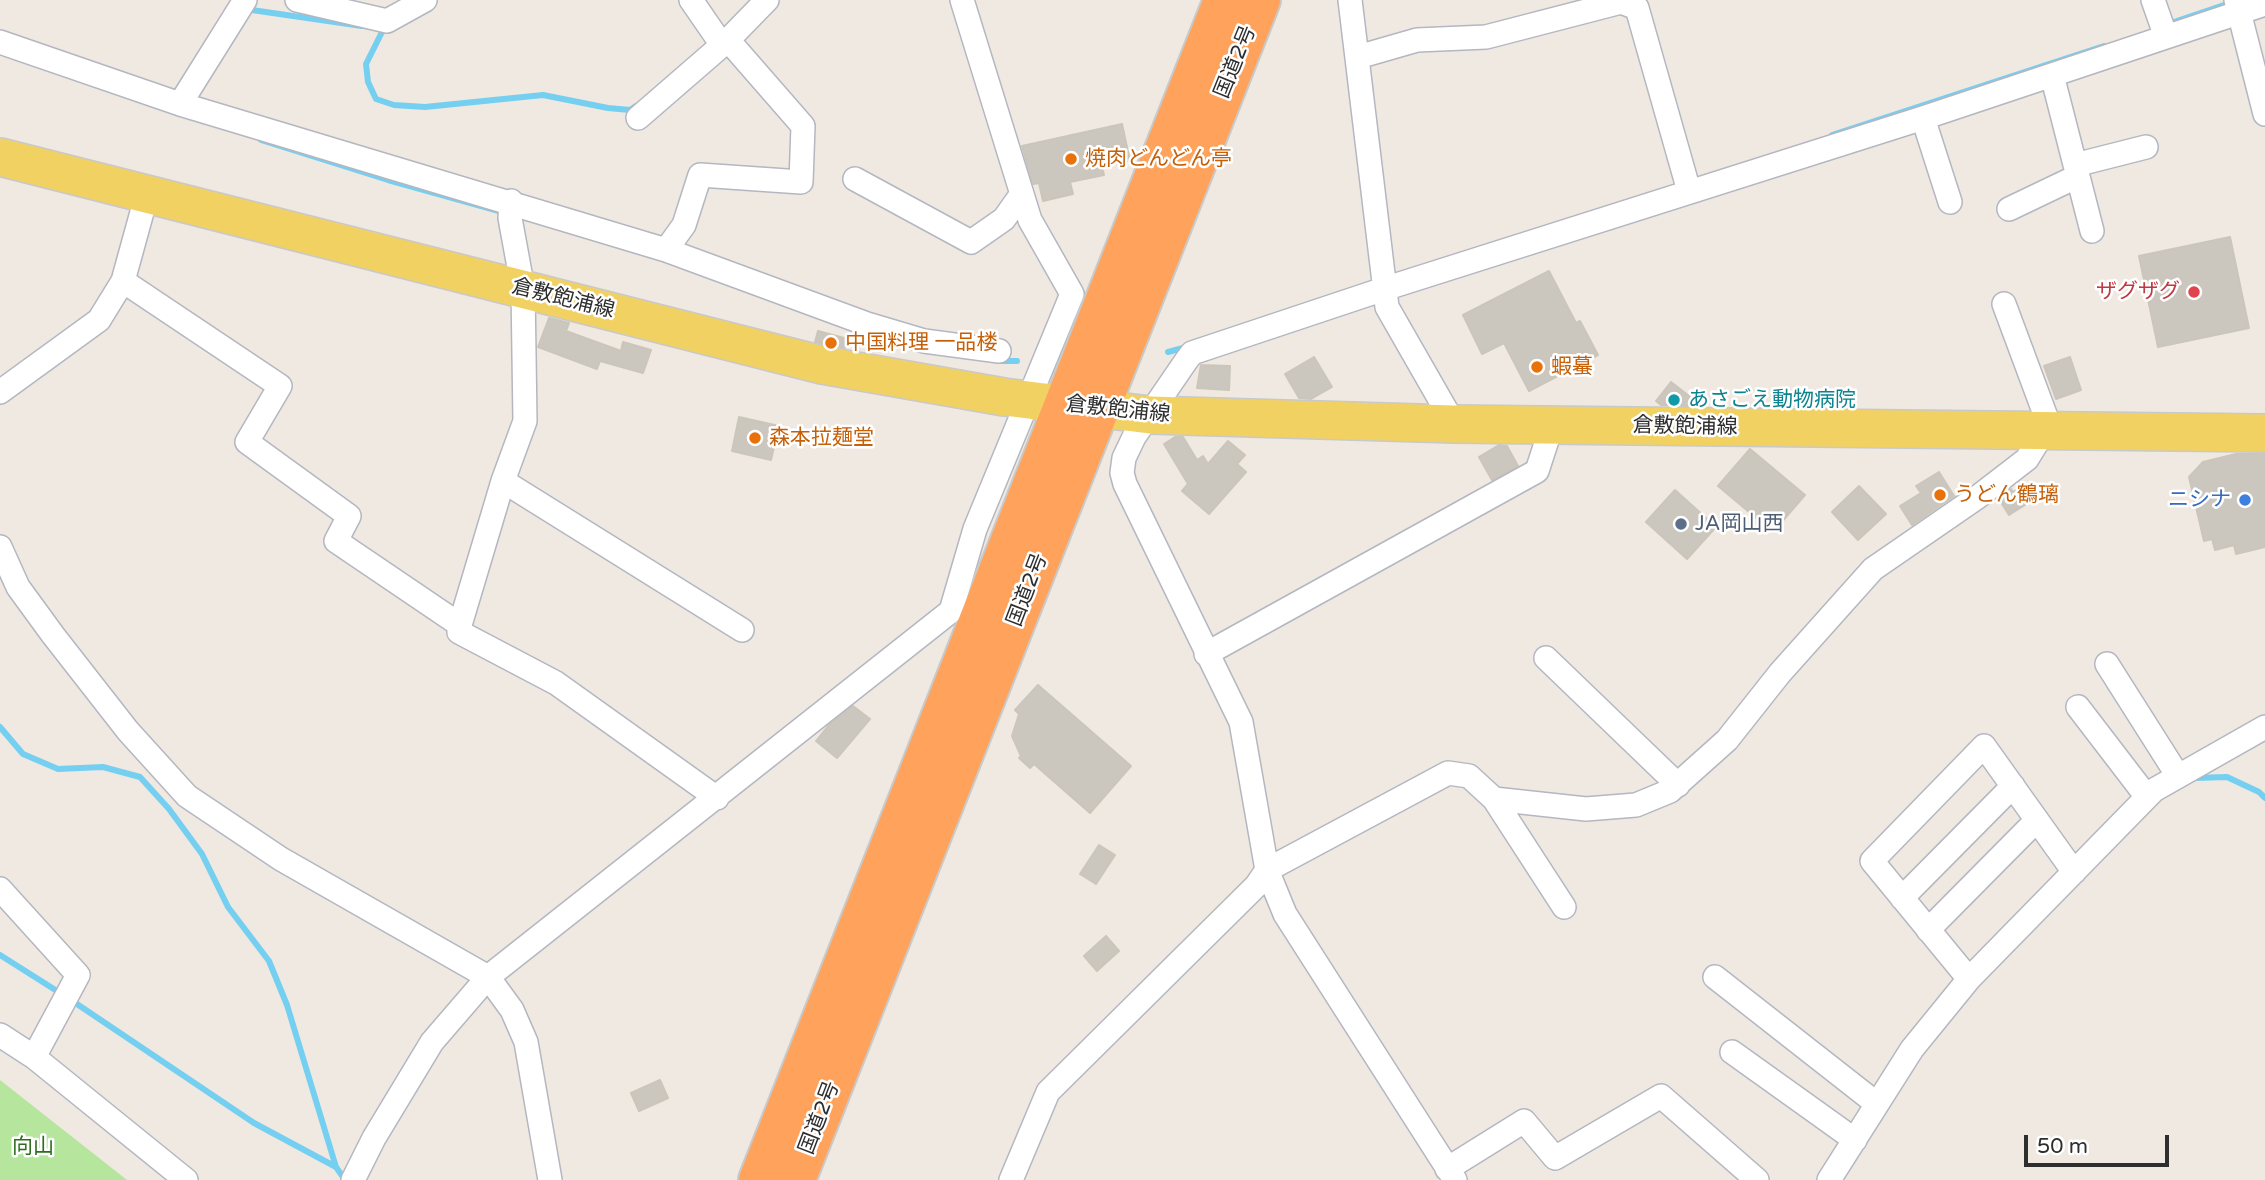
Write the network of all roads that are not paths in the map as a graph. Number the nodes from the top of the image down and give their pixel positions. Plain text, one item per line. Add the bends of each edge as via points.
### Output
1 (245, 0) edge
2 (297, 0) edge
3 (425, 0) edge
4 (691, 0) edge
5 (767, 0) edge
6 (962, 0) edge
7 (1223, 0) edge
8 (1261, 0) edge
9 (1350, 0) edge
10 (2153, 0) edge
11 (2265, 4) edge
12 (2238, 6) edge
13 (2166, 37) junction
14 (0, 42) edge
15 (725, 42) junction
16 (1358, 57) junction
17 (2052, 75) junction
18 (180, 104) junction
19 (2265, 114) edge
20 (638, 118) dead end
21 (1923, 118) junction
22 (2146, 147) dead end
23 (0, 157) edge
24 (2076, 171) junction
25 (855, 179) dead end
26 (1687, 185) junction
27 (147, 194) junction
28 (1021, 194) junction
29 (1950, 202) dead end
30 (511, 208) junction
31 (2009, 209) dead end
32 (2092, 232) dead end
33 (666, 250) junction
34 (122, 281) junction
35 (1384, 283) junction
36 (523, 289) junction
37 (2004, 304) dead end
38 (999, 351) dead end
39 (0, 392) edge
40 (1063, 404) junction
41 (1150, 415) junction
42 (1454, 424) junction
43 (1552, 425) junction
44 (2047, 433) junction
45 (2265, 433) edge
46 (503, 481) junction
47 (0, 547) edge
48 (460, 625) junction
49 (741, 630) dead end
50 (1206, 654) junction
51 (1546, 658) dead end
52 (2106, 664) dead end
53 (2078, 707) dead end
54 (2265, 727) edge
55 (2178, 776) junction
56 (1678, 785) junction
57 (2012, 786) junction
58 (2147, 797) junction
59 (717, 798) junction
60 (1494, 799) junction
61 (2037, 820) junction
62 (1267, 870) junction
63 (2074, 872) junction
64 (0, 889) edge
65 (1902, 898) junction
66 (1564, 907) dead end
67 (1928, 930) junction
68 (488, 977) junction
69 (1714, 977) dead end
70 (1969, 979) junction
71 (0, 1035) edge
72 (1732, 1052) dead end
73 (34, 1057) junction
74 (1877, 1104) junction
75 (1854, 1140) junction
76 (1451, 1175) edge
77 (186, 1180) edge
78 (353, 1180) edge
79 (551, 1180) edge
80 (758, 1180) edge
81 (796, 1180) edge
82 (1011, 1180) edge
83 (1757, 1180) edge
84 (1829, 1180) edge

1 - 18 street
2 - 3 street via 387,21
4 - 15 street
5 - 15 street
6 - 28 street
7 - 40 highway, 国道2号
8 - 40 highway, 国道2号
9 - 16 street
10 - 13 street
11 - 12 street
12 - 13 street
12 - 19 street
13 - 17 street
14 - 18 street
15 - 20 street
15 - 33 street via 803,126 801,182 700,175 684,225
16 - 26 street via 1417,40 1486,37 1621,2 1637,8
16 - 35 street
17 - 21 street
17 - 24 street
18 - 30 street
21 - 26 street
21 - 29 street
22 - 24 street
23 - 27 main road, 倉敷飽浦線
24 - 31 street
24 - 32 street
25 - 28 street via 971,242 1004,219
26 - 35 street
27 - 34 street
27 - 36 main road, 倉敷飽浦線
28 - 40 street via 1043,248 1072,294
30 - 33 street
30 - 36 street
33 - 38 street via 923,341
34 - 39 street via 99,320
34 - 48 street via 280,386 247,443 349,516 336,541
35 - 41 street via 1192,353
35 - 42 street via 1387,307
36 - 40 main road, 倉敷飽浦線 via 822,365
36 - 46 street via 525,421
37 - 44 street
40 - 41 main road, 倉敷飽浦線
40 - 59 street via 975,529 951,611
40 - 80 highway, 国道2号
40 - 81 highway, 国道2号
41 - 42 main road, 倉敷飽浦線
41 - 50 street via 1134,437 1122,473
42 - 43 main road, 倉敷飽浦線
43 - 44 main road, 倉敷飽浦線
43 - 50 street via 1537,471
44 - 45 main road, 倉敷飽浦線
44 - 56 street via 2026,459 1979,496 1873,569 1727,740
46 - 48 street
46 - 49 street
47 - 68 street via 18,587 53,635 128,731 187,796 281,859
48 - 59 street via 459,632 556,683
50 - 62 street via 1241,722
51 - 56 street
52 - 55 street
53 - 58 street
54 - 55 street
55 - 58 street
56 - 60 street via 1636,805 1586,809
57 - 61 street
57 - 65 street
57 - 65 street via 1984,746 1872,861
58 - 63 street
59 - 68 street
60 - 62 street via 1469,776 1448,774
60 - 66 street
61 - 63 street
61 - 67 street
62 - 76 street via 1291,926
62 - 82 street via 1048,1092
63 - 70 street
64 - 73 street via 78,975
65 - 67 street
67 - 70 street
68 - 78 street via 432,1042
68 - 79 street via 512,1010 526,1042
69 - 74 street
70 - 74 street via 1912,1049
71 - 73 street
72 - 75 street
73 - 77 street
74 - 75 street
75 - 84 street
76 - 83 street via 1524,1121 1555,1158 1661,1096

